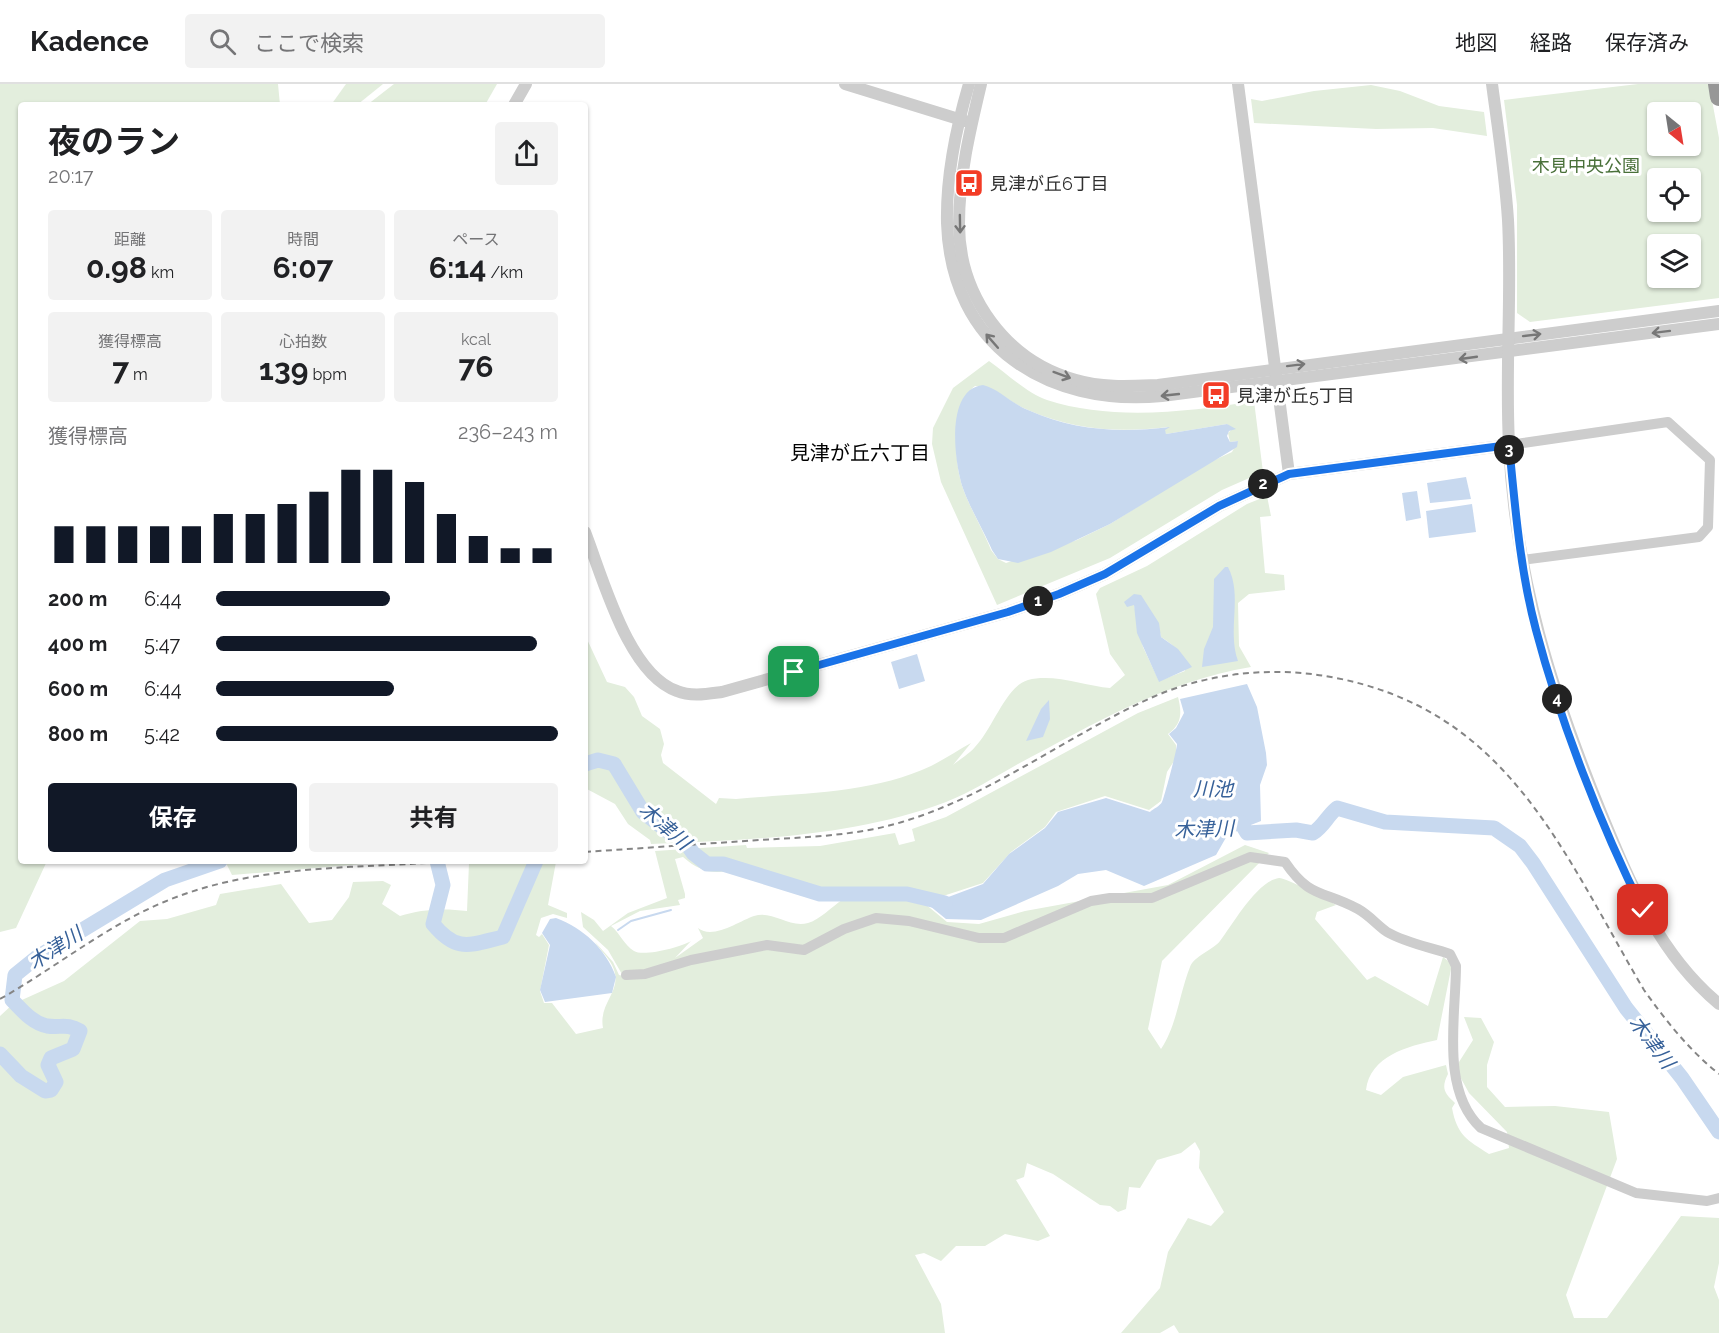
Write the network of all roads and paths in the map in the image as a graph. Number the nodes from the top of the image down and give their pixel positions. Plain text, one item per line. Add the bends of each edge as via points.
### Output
1 (526, 84) edge
2 (845, 84) edge
3 (969, 84) edge
4 (981, 84) edge
5 (1238, 84) edge
6 (1492, 84) edge
7 (1717, 84) edge
8 (1719, 97) edge
9 (516, 102) edge
10 (959, 119) junction
11 (972, 123) junction
12 (1719, 311) edge
13 (1719, 324) edge
14 (1508, 338) junction
15 (1507, 352) junction
16 (1275, 368) junction
17 (1276, 383) junction
18 (1509, 445) junction
19 (1289, 474) junction
20 (588, 539) edge
21 (1522, 560) junction
22 (626, 975) dead end
23 (1719, 1004) edge
24 (1719, 1198) edge

1 - 9 street
2 - 10 street
3 - 10 street
4 - 11 street
5 - 16 street
6 - 14 street via 1508,220
7 - 8 highway
10 - 11 street
17 -> 10 street via 1130,399 1075,391 1021,368 982,330 957,285 947,225
11 -> 16 street via 961,194 963,258 972,287 993,326 1026,358 1076,380 1103,385 1158,385
14 -> 12 street
13 -> 15 street
14 - 15 street
16 -> 14 street
15 -> 17 street
15 - 18 street
16 - 17 street
17 - 19 street
18 - 19 street
18 - 21 street
18 - 21 street via 1668,422 1710,460 1708,527 1699,537
19 - 20 street via 1219,506 1105,574 1059,594 722,692 697,695 677,692 661,683 637,658
21 - 23 street via 1552,682 1631,885 1660,938 1701,989
22 - 24 street via 767,945 804,950 876,918 909,921 979,938 1004,938 1091,901 1152,898 1258,856 1285,862 1298,881 1317,894 1360,909 1387,932 1449,954 1456,966 1453,1062 1471,1119 1481,1128 1636,1193 1707,1201

